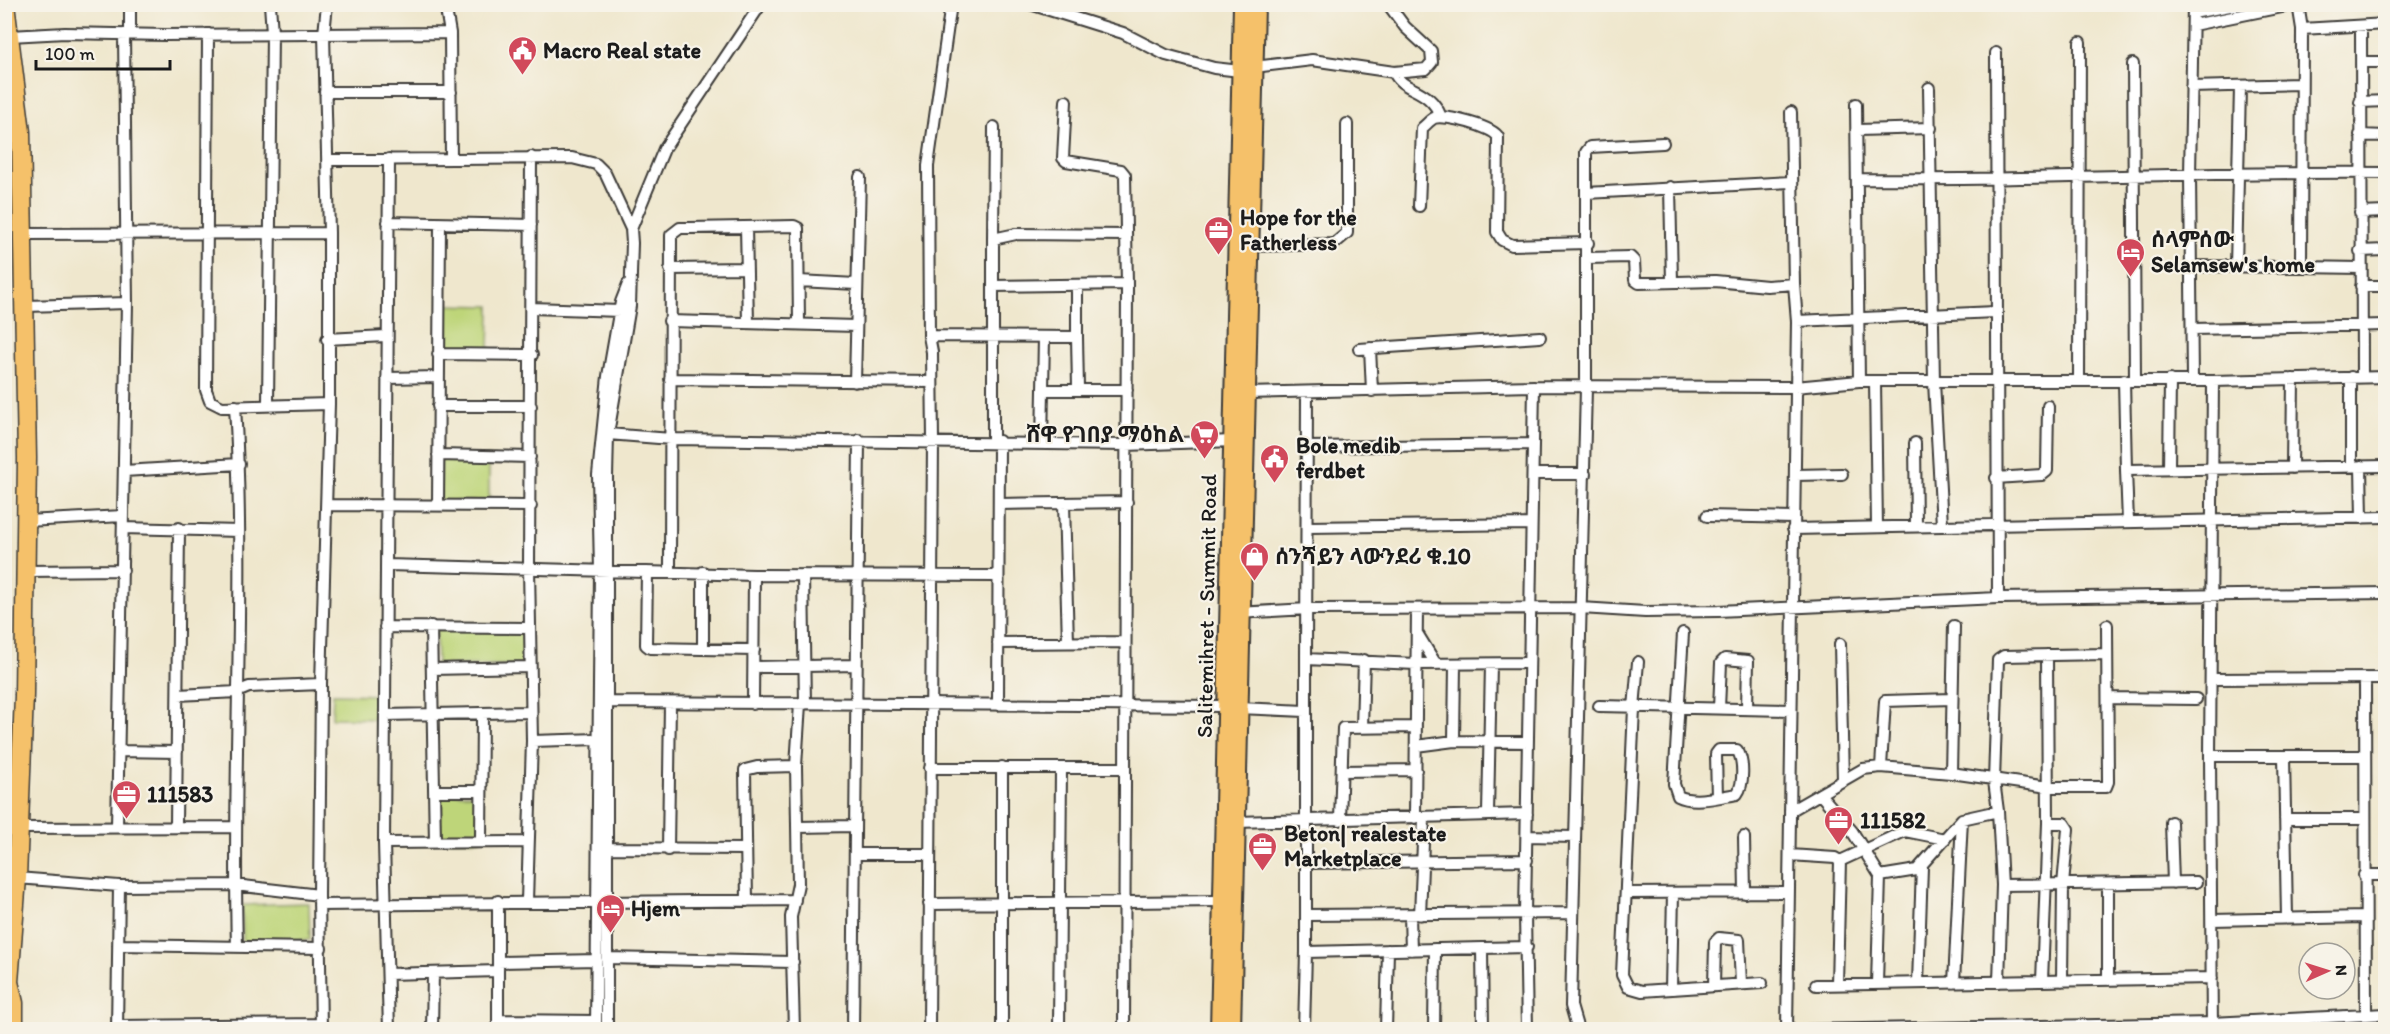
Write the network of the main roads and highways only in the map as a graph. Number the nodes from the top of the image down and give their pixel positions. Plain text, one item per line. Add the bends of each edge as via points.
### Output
1 (5, 4) edge
2 (1242, 4) edge
3 (1256, 4) edge
4 (1247, 73) junction
5 (1233, 613) junction
6 (1232, 707) junction
7 (7, 987) edge
8 (14, 1029) edge
9 (1219, 1029) edge
10 (1232, 1029) edge

1 - 7 highway via 21,132 25,234 27,571 17,878
2 - 4 main road, Salitemihret - Summit Road
3 - 4 main road
4 - 5 main road, Salitemihret - Summit Road via 1233,441
4 - 5 main road via 1249,246
5 - 6 main road, Salitemihret - Summit Road
6 - 9 main road, Salitemihret - Summit Road via 1221,901
6 - 10 main road via 1237,822
7 - 8 highway via 14,1003

